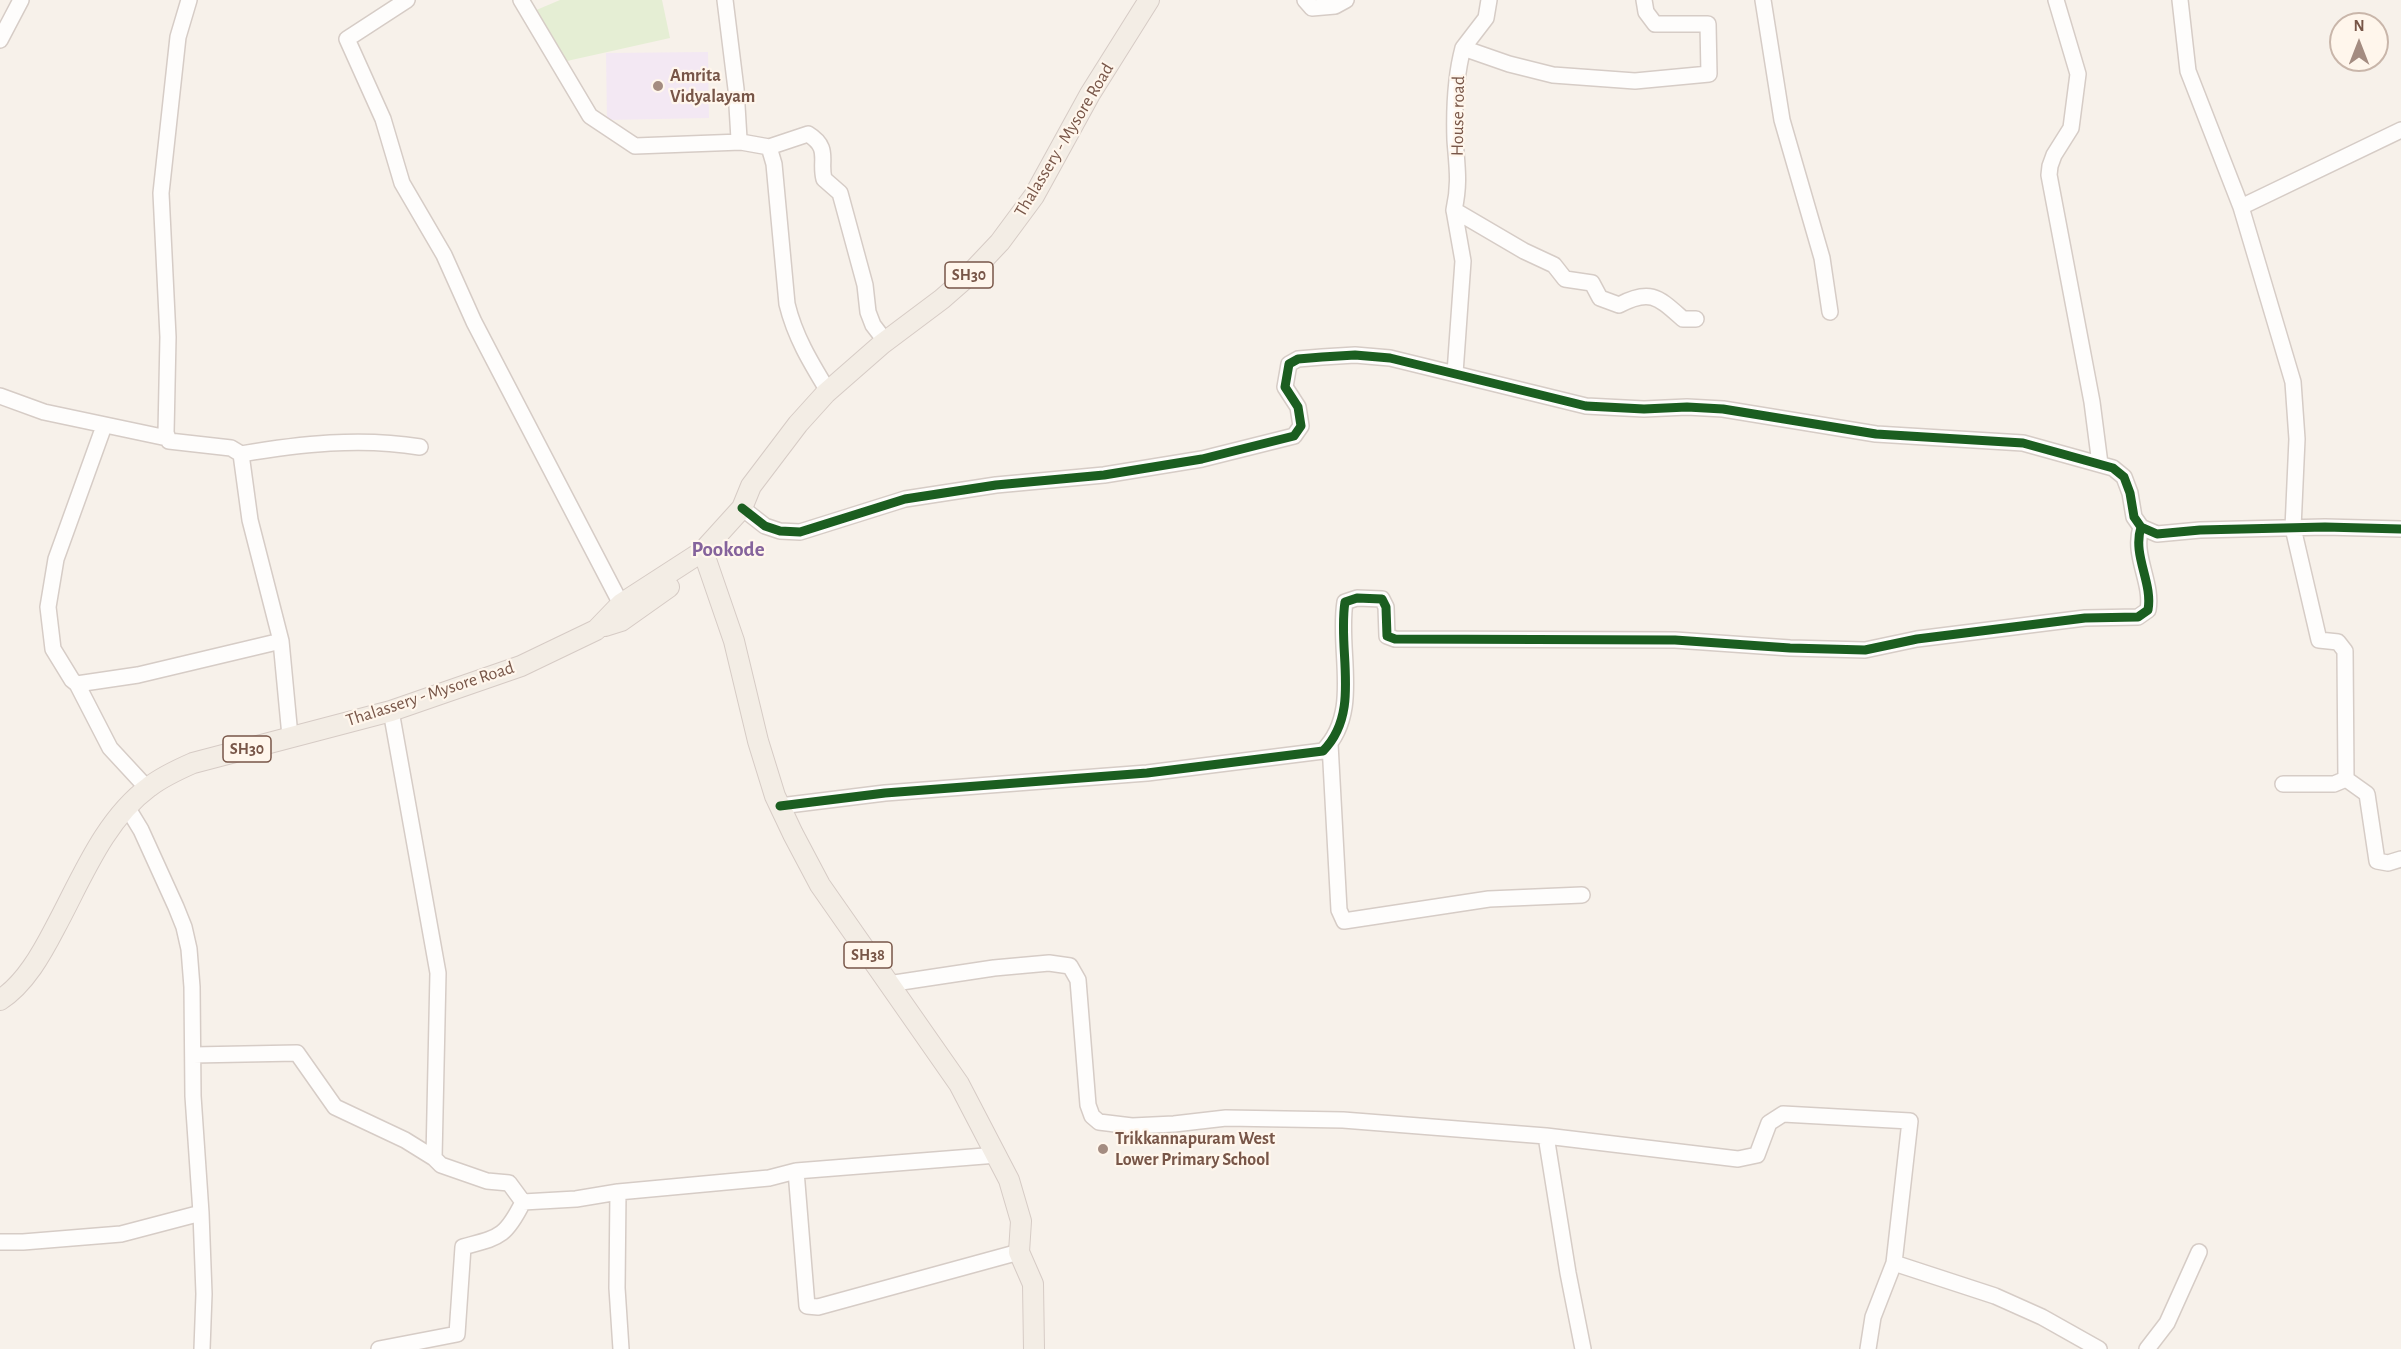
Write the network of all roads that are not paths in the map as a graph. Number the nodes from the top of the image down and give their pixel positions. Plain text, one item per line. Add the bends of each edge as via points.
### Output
1 (21, 0) edge
2 (189, 0) edge
3 (407, 0) edge
4 (725, 0) edge
5 (1149, 0) edge
6 (1162, 0) edge
7 (1305, 0) edge
8 (1346, 0) edge
9 (1489, 0) edge
10 (1644, 0) edge
11 (1763, 0) edge
12 (2056, 0) edge
13 (2180, 0) edge
14 (527, 2) edge
15 (0, 40) edge
16 (1463, 48) junction
17 (2401, 130) edge
18 (741, 141) junction
19 (769, 147) junction
20 (2241, 207) junction
21 (1455, 210) junction
22 (1830, 312) dead end
23 (1696, 319) dead end
24 (886, 342) junction
25 (1455, 373) junction
26 (828, 392) junction
27 (0, 396) edge
28 (104, 426) junction
29 (167, 438) junction
30 (420, 447) dead end
31 (241, 453) junction
32 (2100, 464) junction
33 (742, 508) junction
34 (2141, 527) junction
35 (2293, 528) junction
36 (2401, 529) edge
37 (703, 551) junction
38 (621, 604) junction
39 (596, 630) junction
40 (281, 641) junction
41 (77, 684) junction
42 (392, 711) junction
43 (290, 736) junction
44 (1330, 744) junction
45 (2346, 779) junction
46 (2283, 784) dead end
47 (147, 788) junction
48 (780, 806) junction
49 (127, 807) junction
50 (2401, 859) edge
51 (1582, 895) dead end
52 (888, 984) junction
53 (0, 1000) edge
54 (193, 1055) junction
55 (1546, 1136) junction
56 (996, 1155) junction
57 (435, 1158) junction
58 (796, 1171) junction
59 (618, 1192) junction
60 (523, 1202) junction
61 (201, 1214) junction
62 (0, 1242) edge
63 (1019, 1252) junction
64 (2199, 1252) dead end
65 (1894, 1263) junction
66 (202, 1349) edge
67 (379, 1349) edge
68 (621, 1349) edge
69 (1034, 1349) edge
70 (1583, 1349) edge
71 (1868, 1349) edge
72 (2098, 1349) edge
73 (2146, 1349) edge

1 - 15 street
2 - 29 street via 178,37 161,193 168,337
3 - 38 street via 347,39 383,119 402,183 444,255 474,322
4 - 18 street
5 - 24 main road, Thalassery - Mysore Road / SH30 via 1090,94 1034,196 1000,242 966,278
6 - 33 main road via 1018,239 970,288 836,398 758,494
7 - 8 street via 1312,8 1335,6
9 - 16 street via 1486,18
10 - 16 street, House road via 1646,12 1655,24 1708,24 1709,74 1635,81 1554,75
11 - 22 street via 1782,120 1822,258
12 - 32 street via 2078,74 2071,128 2054,155 2049,175
13 - 20 street via 2188,71
14 - 18 street via 590,116 635,146
16 - 21 street, House road via 1456,78 1459,188
17 - 20 street
18 - 19 street
19 - 24 street via 808,134 819,146 824,156 824,179 840,193 845,208 868,312
19 - 26 street via 774,164 787,304 804,352
20 - 35 street via 2293,382 2297,439
21 - 23 street via 1554,265 1565,279 1592,283 1600,298 1619,305 1635,297 1658,297 1683,319
21 - 25 street, House road via 1462,261
24 - 26 main road, Thalassery - Mysore Road / SH30
25 - 32 street via 1587,406 1723,409 1876,434 2023,443
25 - 33 street via 1390,358 1355,355 1298,359 1289,364 1285,387 1298,407 1301,426 1294,436 1191,461 905,499 801,532 765,526
26 - 33 main road, Thalassery - Mysore Road / SH30 via 798,424 757,479
27 - 28 street via 44,412
28 - 29 street
28 - 41 street via 56,559 48,607 53,649
29 - 31 street
30 - 31 street via 343,441
31 - 40 street via 250,520
32 - 34 street via 2124,477 2134,517
33 - 37 main road, Thalassery - Mysore Road / SH30
34 - 35 street via 2157,534
34 - 44 street via 2137,538 2139,559 2150,601 2148,610 2138,617 2074,620 1917,639 1865,650 1675,640 1395,639 1387,636 1382,600 1357,598 1345,602 1343,719
35 - 36 street
35 - 45 street via 2319,640 2338,642 2345,651
37 - 38 main road, Thalassery - Mysore Road / SH30
37 - 39 main road via 694,568 658,596 621,621
37 - 48 main road, SH38 via 734,641 758,741
38 - 39 main road, Thalassery - Mysore Road / SH30
39 - 42 main road, Thalassery - Mysore Road / SH30 via 521,666
40 - 41 street via 138,675
40 - 43 street
41 - 47 street via 110,748
42 - 43 main road, Thalassery - Mysore Road / SH30
42 - 57 street via 438,973
43 - 47 main road, Thalassery - Mysore Road / SH30 via 193,763
44 - 48 street via 1323,752 1147,773 885,793
44 - 51 street via 1339,910 1344,921 1489,899
45 - 46 street via 2334,783
45 - 50 street via 2367,794 2377,861
47 - 49 main road, Thalassery - Mysore Road / SH30
48 - 52 main road, SH38 via 819,885
49 - 53 main road, Thalassery - Mysore Road / SH30 via 102,840 42,953 10,994
49 - 54 street via 184,927 192,987
52 - 55 street via 1004,967 1048,963 1070,966 1078,980 1088,1105 1099,1122 1132,1126 1226,1118 1343,1120
52 - 56 main road, SH38 via 959,1084
54 - 57 street via 297,1053 335,1107
54 - 61 street
55 - 65 street via 1738,1159 1757,1155 1769,1123 1783,1114 1910,1121
55 - 70 street
56 - 58 street
56 - 63 main road, SH38 via 1021,1221
57 - 60 street via 452,1170 508,1183
58 - 59 street via 769,1178
58 - 63 street via 807,1306 818,1307
59 - 60 street
59 - 68 street
60 - 67 street via 511,1225 495,1238 463,1247 458,1334
61 - 62 street via 121,1233
61 - 66 street
63 - 69 main road, SH38 via 1033,1284
64 - 73 street via 2167,1323
65 - 71 street via 1873,1317
65 - 72 street via 1995,1296

